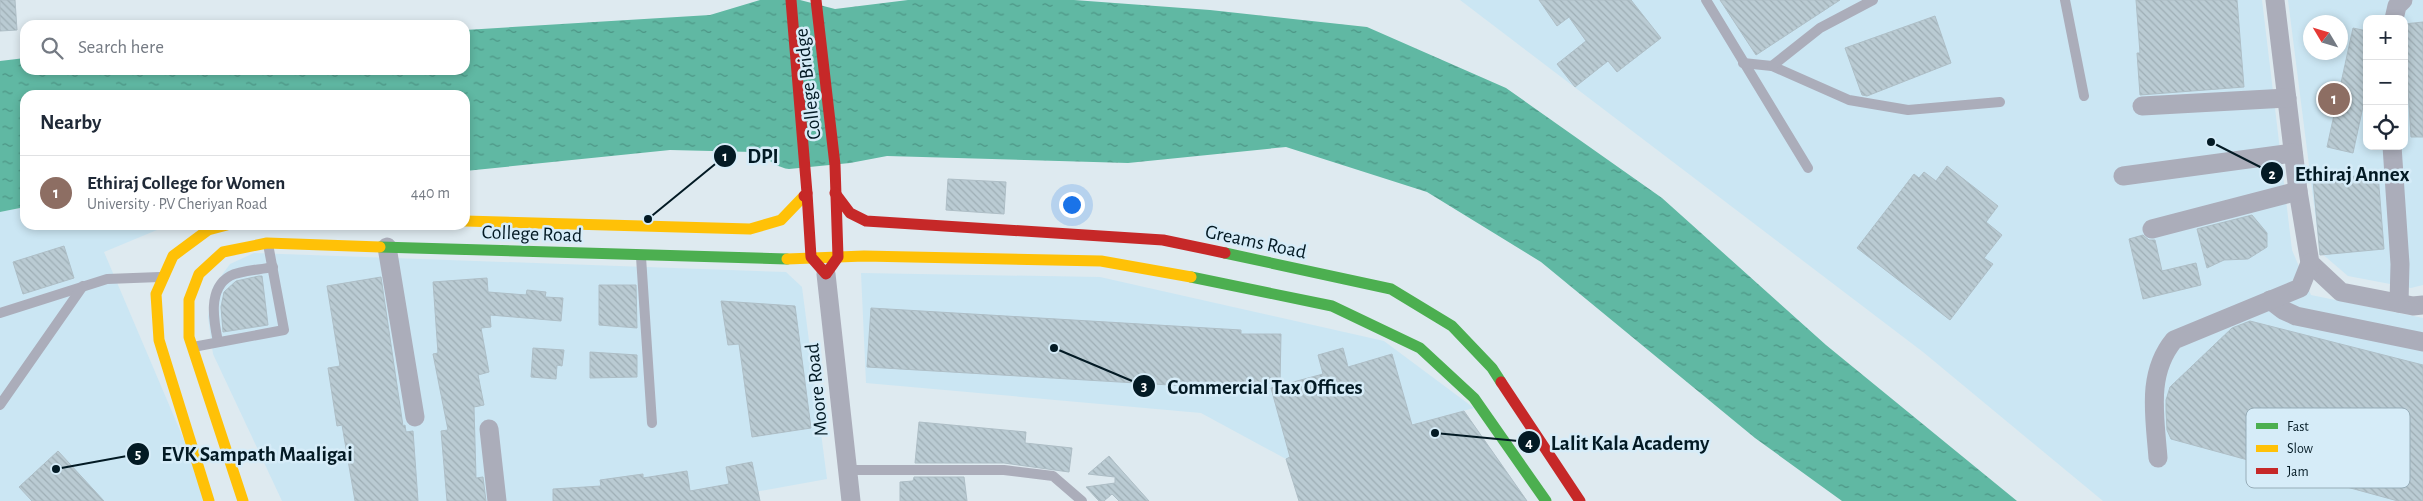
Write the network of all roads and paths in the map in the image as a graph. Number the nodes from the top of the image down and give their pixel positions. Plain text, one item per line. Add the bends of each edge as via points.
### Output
1 (791, 0) edge
2 (816, 0) edge
3 (1706, 0) edge
4 (1872, 0) edge
5 (2066, 0) edge
6 (2275, 0) edge
7 (2403, 0) edge
8 (2395, 15) edge
9 (1743, 63) junction
10 (1772, 66) junction
11 (2084, 96) dead end
12 (2287, 98) junction
13 (2000, 102) dead end
14 (2142, 106) dead end
15 (2392, 150) edge
16 (2293, 153) junction
17 (1808, 168) dead end
18 (2123, 176) dead end
19 (2298, 191) junction
20 (807, 193) junction
21 (834, 193) junction
22 (470, 221) edge
23 (2152, 229) dead end
24 (208, 230) edge
25 (267, 243) junction
26 (387, 247) junction
27 (640, 255) junction
28 (811, 257) junction
29 (838, 257) junction
30 (2310, 263) junction
31 (273, 267) junction
32 (826, 274) junction
33 (163, 277) junction
34 (83, 286) junction
35 (2270, 300) junction
36 (2399, 304) junction
37 (2423, 306) edge
38 (0, 313) edge
39 (218, 342) junction
40 (2423, 342) edge
41 (194, 347) junction
42 (0, 405) edge
43 (415, 417) dead end
44 (652, 423) dead end
45 (489, 429) dead end
46 (2158, 458) dead end
47 (848, 470) junction
48 (209, 501) edge
49 (243, 501) edge
50 (497, 501) edge
51 (851, 501) edge
52 (1082, 501) edge
53 (1546, 501) edge
54 (1580, 501) edge

1 - 20 main road, College Bridge
2 - 21 main road, College Bridge via 835,165
3 - 9 lane
4 - 10 lane via 1820,28
5 - 11 lane
6 - 12 street
7 - 8 street
9 - 10 lane
9 - 17 lane
10 - 13 lane via 1849,100 1908,110
12 - 14 street
12 - 16 street
15 - 36 street via 2400,264
16 - 18 street
16 - 19 street
19 - 23 street
19 - 30 street
20 - 22 main road, College Road via 781,220 750,229
20 - 28 main road
21 - 29 main road, College Bridge
21 - 54 main road, Greams Road via 850,213 866,221 1163,240 1391,289 1452,326 1492,368
24 - 33 main road via 173,256
25 - 26 main road, College Road
25 - 31 lane
25 - 41 main road, College Road via 222,252 199,274 189,300 190,337
26 - 27 main road, College Road
26 - 43 street
27 - 28 main road, College Road
27 - 44 lane
28 - 29 main road, College Road
28 - 32 main road
29 - 32 main road
29 - 53 main road via 1100,261 1332,306 1420,348 1474,398
30 - 35 street via 2300,288
30 - 36 street via 2341,292
31 - 39 lane via 232,275 223,283 216,295 213,311
31 - 39 lane via 284,330
32 - 47 street, Moore Road
33 - 34 lane via 106,279
33 - 48 main road via 156,294 159,340
34 - 38 lane
34 - 42 lane
35 - 40 street via 2296,316
35 - 46 street via 2174,340 2165,350 2153,392
36 - 37 street
39 - 41 lane
41 - 49 main road, College Road
45 - 50 street
47 - 51 street, Moore Road
47 - 52 lane via 1004,470 1053,476

